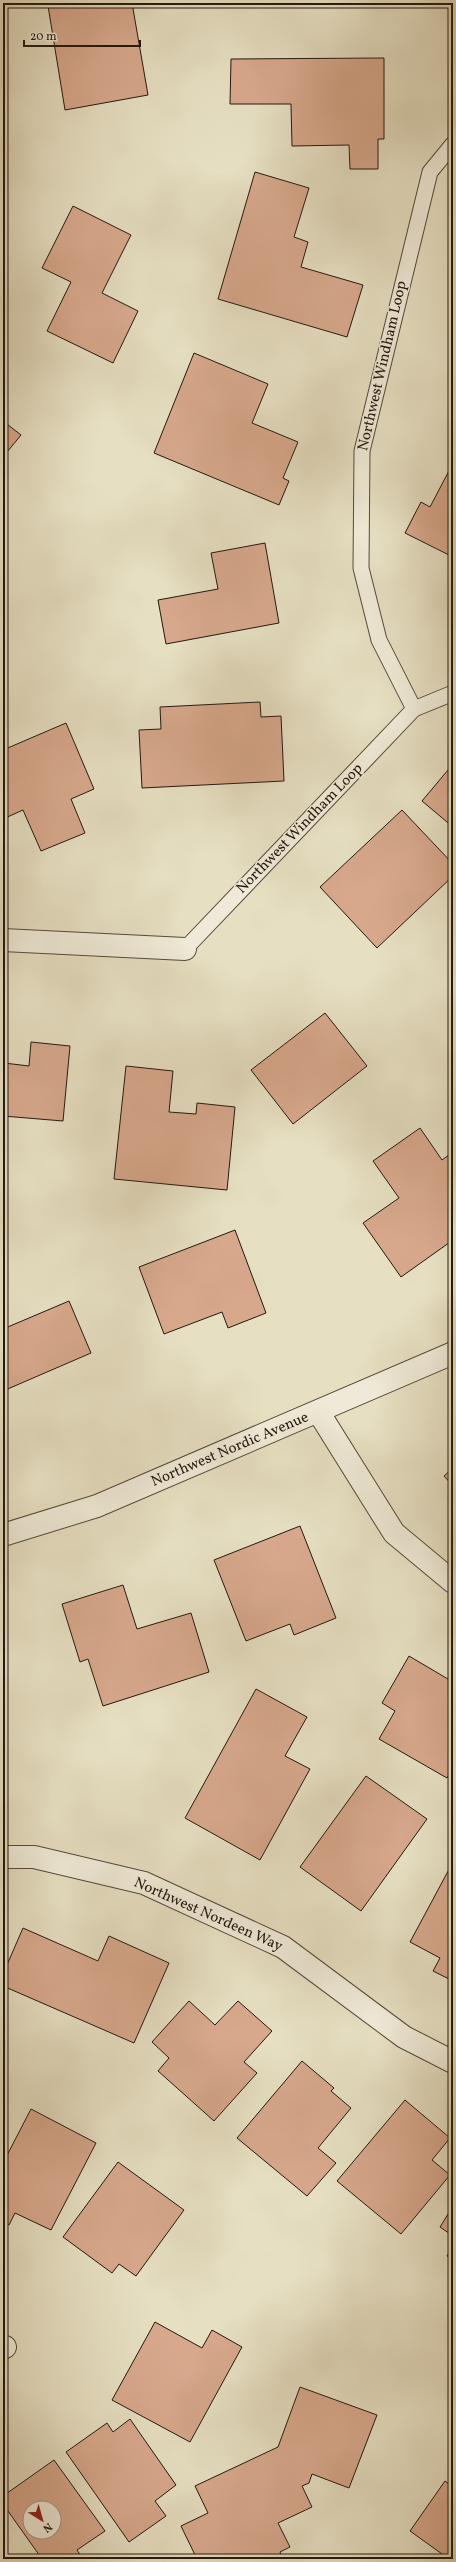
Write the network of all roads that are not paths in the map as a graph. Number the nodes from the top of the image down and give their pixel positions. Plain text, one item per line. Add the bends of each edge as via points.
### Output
1 (453, 144) edge
2 (453, 694) edge
3 (414, 709) junction
4 (3, 940) edge
5 (185, 949) joint
6 (453, 1353) edge
7 (319, 1413) junction
8 (3, 1535) edge
9 (453, 1582) edge
10 (3, 1857) edge
11 (453, 2062) edge

1 - 3 lane, Northwest Windham Loop via 430,172 362,451 361,568 379,640
2 - 3 lane, Northwest Windham Loop
3 - 5 lane, Northwest Windham Loop
4 - 5 street
6 - 7 street, Northwest Nordic Avenue
7 - 8 street, Northwest Nordic Avenue via 97,1506
7 - 9 street via 394,1533
10 - 11 street, Northwest Nordeen Way via 34,1857 144,1883 283,1947 404,2037

